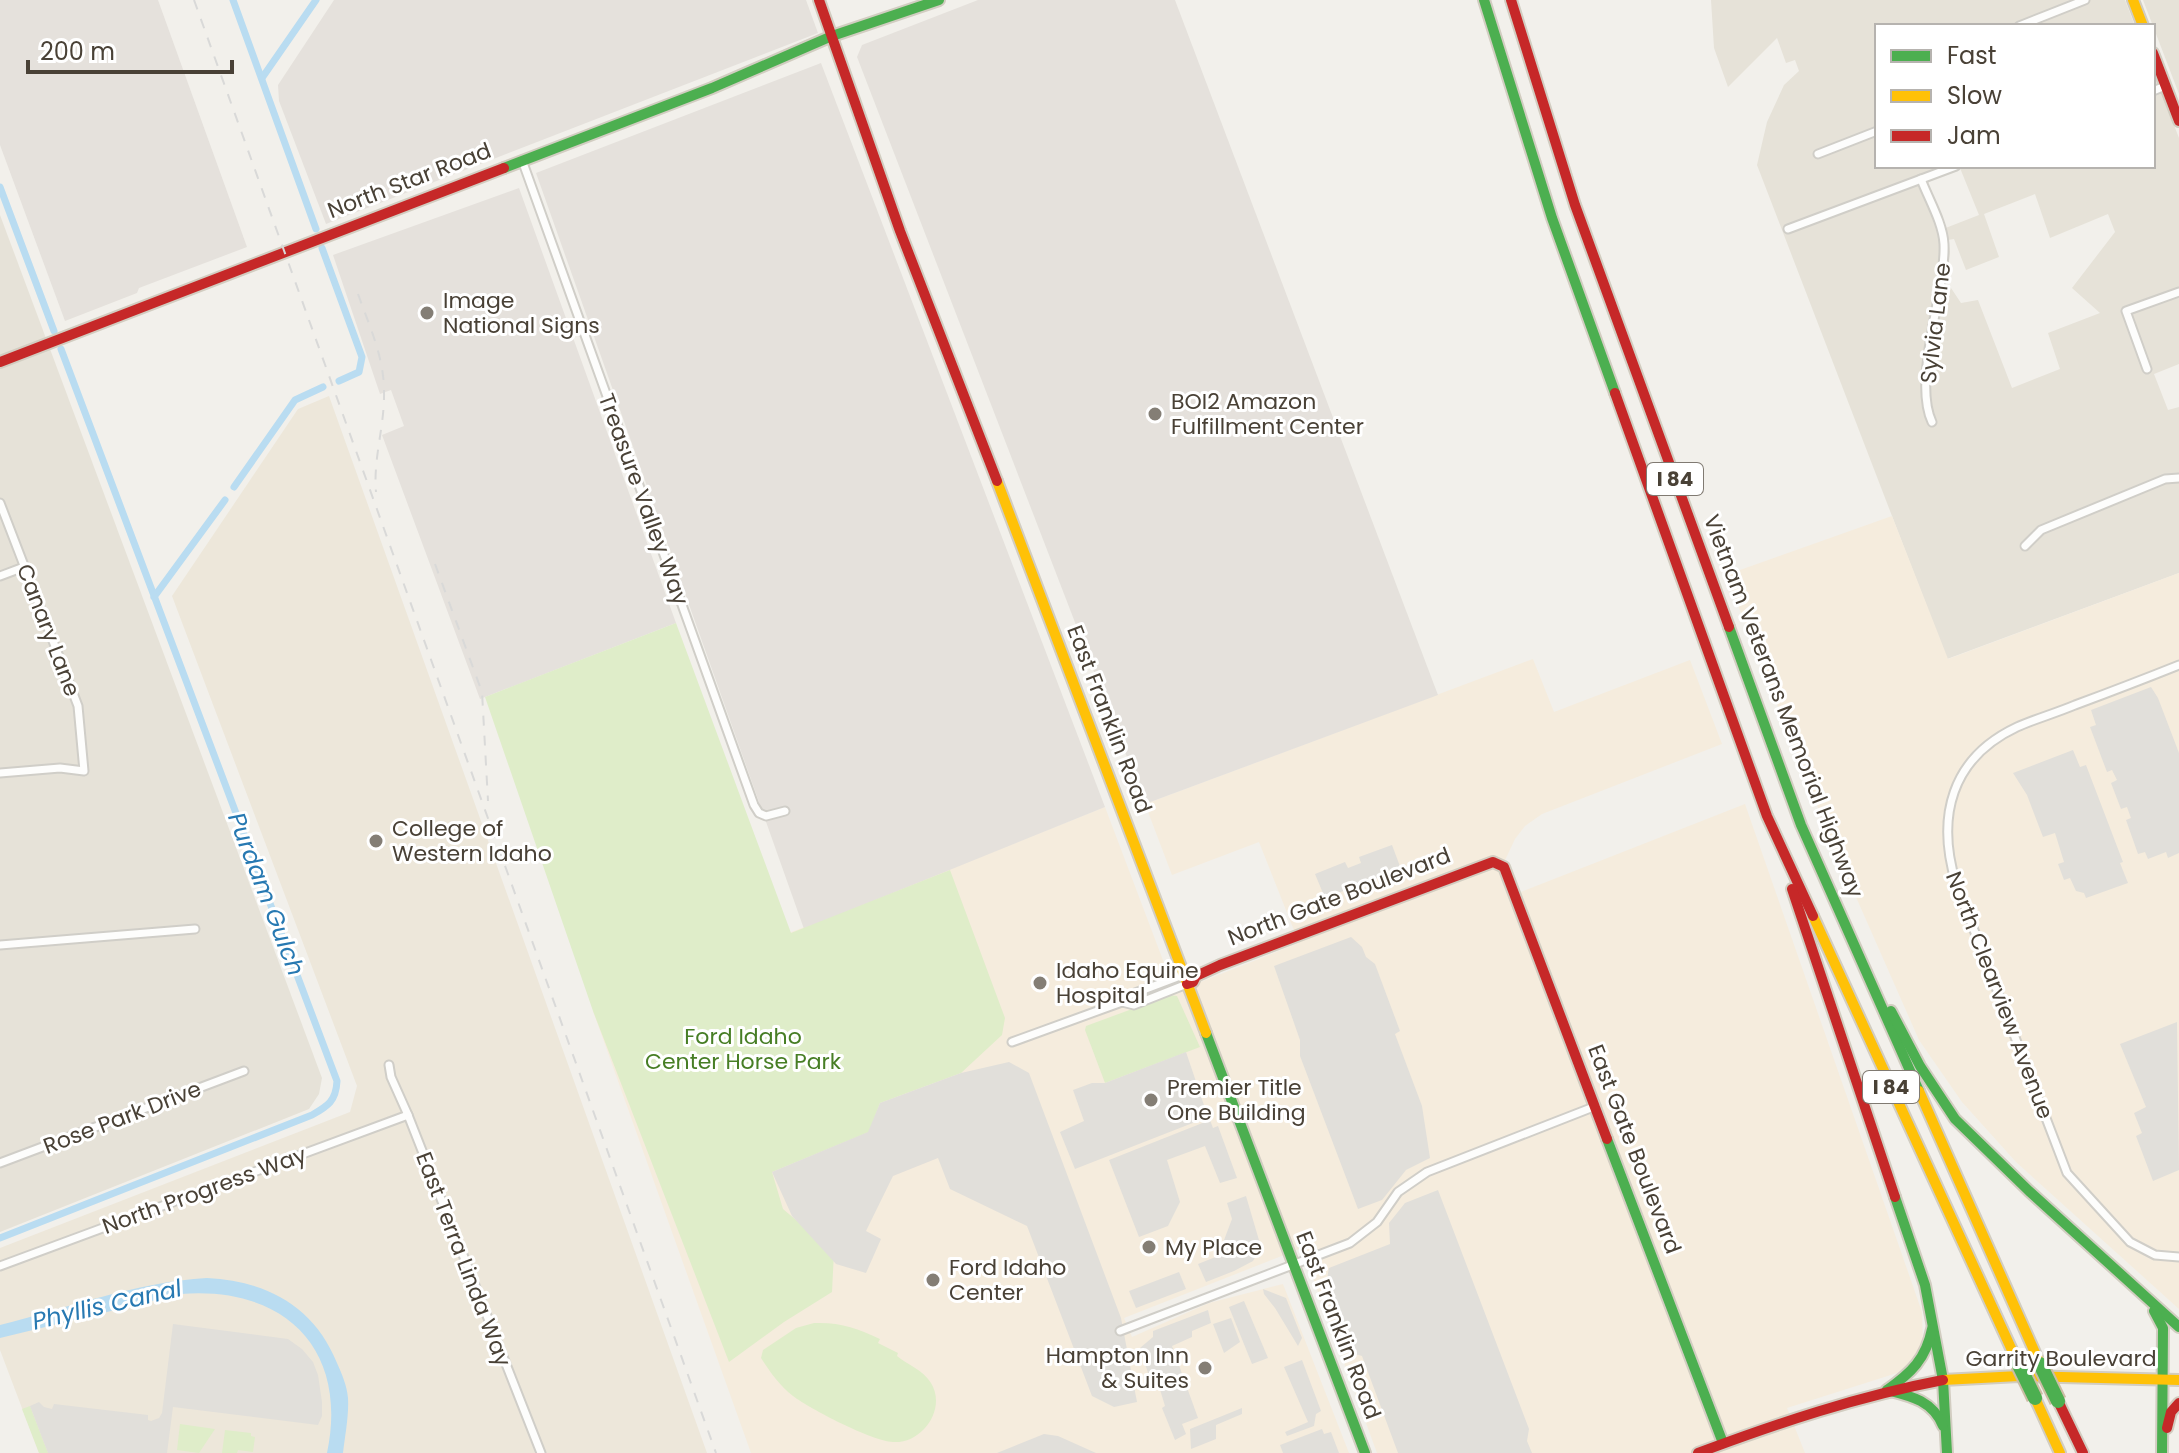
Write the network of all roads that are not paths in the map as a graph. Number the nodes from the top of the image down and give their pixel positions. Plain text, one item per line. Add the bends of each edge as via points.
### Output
1 (819, 0) edge
2 (939, 0) edge
3 (1484, 0) edge
4 (1511, 0) edge
5 (2085, 0) edge
6 (2133, 0) edge
7 (2024, 24) edge
8 (2142, 24) edge
9 (832, 36) junction
10 (2155, 65) edge
11 (2159, 89) edge
12 (2179, 121) edge
13 (1875, 132) edge
14 (1818, 154) dead end
15 (522, 160) junction
16 (1951, 168) edge
17 (1921, 179) junction
18 (1788, 229) dead end
19 (2179, 292) edge
20 (0, 362) edge
21 (2147, 369) dead end
22 (1932, 422) dead end
23 (2179, 478) edge
24 (0, 503) edge
25 (2025, 546) dead end
26 (24, 567) junction
27 (0, 576) edge
28 (2179, 665) edge
29 (0, 773) edge
30 (785, 811) dead end
31 (1767, 816) junction
32 (1499, 863) joint
33 (195, 929) dead end
34 (0, 945) edge
35 (1856, 952) junction
36 (1189, 978) junction
37 (1012, 1042) dead end
38 (389, 1065) dead end
39 (244, 1071) dead end
40 (1596, 1106) junction
41 (408, 1115) junction
42 (0, 1163) edge
43 (2179, 1257) edge
44 (0, 1266) edge
45 (1293, 1266) junction
46 (2150, 1303) junction
47 (1933, 1316) junction
48 (2179, 1327) edge
49 (1120, 1331) dead end
50 (2163, 1379) junction
51 (1943, 1380) junction
52 (2179, 1380) edge
53 (1887, 1390) junction
54 (2179, 1403) edge
55 (1945, 1432) junction
56 (1725, 1448) edge
57 (2162, 1448) edge
58 (541, 1453) edge
59 (1365, 1453) edge
60 (1698, 1453) edge
61 (1947, 1453) edge
62 (2060, 1453) edge
63 (2083, 1453) edge

1 - 9 main road, East Franklin Road
2 - 9 main road, North Star Road
3 - 31 main road, I 84 via 1552,218
4 - 35 main road, Vietnam Veterans Memorial Highway / I 84 via 1586,235 1801,825
5 - 7 street
6 - 8 main road
9 - 15 main road, North Star Road
9 - 36 main road, East Franklin Road via 900,231
10 - 11 main road
11 - 12 main road
13 - 14 street
15 - 20 main road, North Star Road
15 - 30 street, Treasure Valley Way via 754,805 766,816
16 - 17 street
17 - 18 street
17 - 22 street, Sylvia Lane via 1944,239 1926,381
19 - 21 street via 2126,311
23 - 25 street via 2165,479 2041,530
24 - 26 street, Canary Lane
26 - 27 street
26 - 29 street, Canary Lane via 78,706 84,771
28 - 43 street, North Clearview Avenue via 2015,728 1973,757 1961,773 1947,828 1955,880 2067,1173 2130,1242 2155,1255
31 - 47 main road
31 - 62 main road, I 84, bridge
32 - 36 main road, North Gate Boulevard via 1486,863
32 - 40 main road, East Gate Boulevard via 1507,872
33 - 34 street
35 - 46 main road via 1955,1119
35 - 63 main road, Vietnam Veterans Memorial Highway / I 84, bridge
36 - 37 street via 1134,1005 1122,1002
36 - 45 main road, East Franklin Road
38 - 41 street, East Terra Linda Way
39 - 42 street, Rose Park Drive
40 - 45 street via 1427,1172 1398,1192 1360,1237
40 - 56 main road, East Gate Boulevard
41 - 44 street, North Progress Way
41 - 58 street, East Terra Linda Way
45 - 49 street
45 - 59 main road, East Franklin Road
46 - 48 main road
46 - 50 main road via 2163,1328
47 - 51 main road
47 - 53 main road via 1922,1362
50 - 51 main road, Garrity Boulevard
50 - 52 main road, Garrity Boulevard
50 - 57 main road
51 - 53 main road, Garrity Boulevard
51 - 55 main road
53 - 55 main road via 1930,1404
53 - 56 main road, Garrity Boulevard via 1841,1401
54 - 57 main road via 2171,1412
55 - 61 main road
56 - 60 main road, Garrity Boulevard

